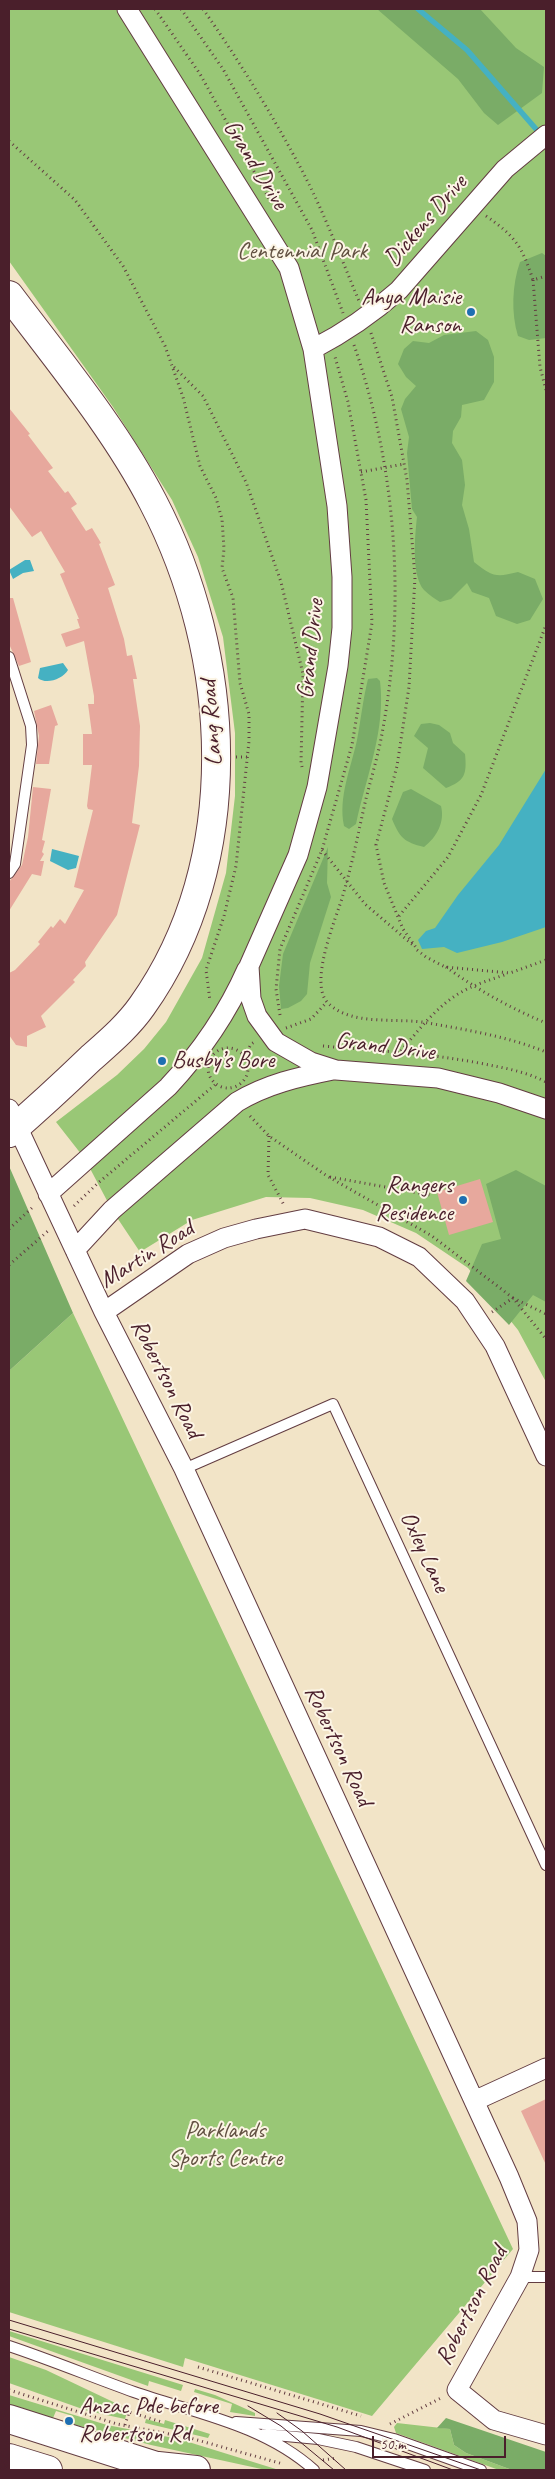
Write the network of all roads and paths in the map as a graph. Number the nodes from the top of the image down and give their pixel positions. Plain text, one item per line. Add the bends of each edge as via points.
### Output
1 (127, 9) edge
2 (203, 9) edge
3 (546, 135) edge
4 (471, 206) junction
5 (546, 276) edge
6 (533, 280) junction
7 (9, 295) edge
8 (365, 317) junction
9 (313, 349) junction
10 (172, 365) dead end
11 (546, 390) edge
12 (404, 464) junction
13 (361, 472) dead end
14 (546, 625) edge
15 (9, 657) edge
16 (248, 756) dead end
17 (239, 757) dead end
18 (315, 795) junction
19 (322, 850) dead end
20 (9, 874) edge
21 (399, 916) junction
22 (417, 950) junction
23 (546, 960) edge
24 (249, 966) junction
25 (445, 967) junction
26 (510, 974) junction
27 (472, 986) junction
28 (326, 1002) dead end
29 (546, 1023) edge
30 (288, 1028) dead end
31 (401, 1051) dead end
32 (336, 1070) junction
33 (216, 1084) junction
34 (237, 1102) junction
35 (546, 1109) edge
36 (11, 1123) edge
37 (269, 1136) junction
38 (327, 1176) junction
39 (48, 1194) junction
40 (430, 1195) dead end
41 (60, 1220) junction
42 (287, 1223) junction
43 (9, 1229) edge
44 (75, 1250) junction
45 (9, 1265) edge
46 (513, 1298) junction
47 (104, 1312) junction
48 (546, 1314) edge
49 (479, 1322) junction
50 (546, 1339) edge
51 (546, 1456) edge
52 (184, 1469) junction
53 (546, 1866) edge
54 (546, 2068) edge
55 (474, 2101) junction
56 (520, 2277) junction
57 (546, 2277) edge
58 (9, 2346) edge
59 (198, 2367) dead end
60 (9, 2390) edge
61 (457, 2390) junction
62 (362, 2417) dead end
63 (9, 2419) edge
64 (225, 2421) junction
65 (162, 2422) dead end
66 (125, 2425) junction
67 (388, 2425) dead end
68 (251, 2432) junction
69 (546, 2435) edge
70 (9, 2458) edge
71 (287, 2466) dead end
72 (164, 2468) edge
73 (48, 2470) edge
74 (196, 2470) edge
75 (314, 2470) edge
76 (425, 2470) edge
77 (481, 2470) edge

1 - 9 street, Grand Drive via 289,268
2 - 8 path via 260,96 300,166
3 - 4 street, Dickens Drive via 505,169
4 - 6 path via 512,236 524,252
4 - 8 street, Dickens Drive via 399,290
5 - 6 path
6 - 11 path via 540,367
7 - 36 street, Lang Road via 123,450 154,502 169,535 204,641 215,724 216,767 207,853 199,890 189,922 162,977 123,1030
8 - 9 street, Dickens Drive
8 - 12 path via 392,397
9 - 18 street, Grand Drive via 338,506 342,577 338,666
10 - 18 path via 203,396 246,482 281,582 303,674 301,763
12 - 13 path
12 - 21 path via 414,577 409,688 397,766 376,844 384,883
14 - 21 path via 481,795 448,857
15 - 20 lane via 31,726 32,745 15,864
16 - 17 path
18 - 24 street, Grand Drive via 298,855
19 - 22 path via 365,904
21 - 22 path
22 - 25 path
23 - 26 path
24 - 32 street, Grand Drive via 251,999 268,1033 292,1052
24 - 39 street via 234,997 186,1068
25 - 26 path
25 - 27 path
26 - 27 path
27 - 29 path via 512,1009
27 - 31 path via 425,1022
28 - 30 path via 311,1020
32 - 34 street via 283,1081 257,1090
32 - 35 street, Grand Drive via 438,1078 500,1093
33 - 33 path via 208,1072 212,1057 223,1048 241,1052 249,1070 243,1083 230,1088
33 - 41 path via 98,1183
34 - 37 path
34 - 44 street via 112,1210
36 - 39 street, Robertson Road
37 - 38 path
37 - 42 path via 268,1175 284,1205
38 - 40 path
38 - 46 path via 432,1236
39 - 41 street, Robertson Road
39 - 43 path
41 - 44 street, Robertson Road
41 - 45 path
42 - 47 street, Martin Road via 224,1238 188,1254
42 - 49 street, Martin Road via 305,1219 341,1227 379,1238 419,1257 465,1301
44 - 47 street, Robertson Road
46 - 48 path
46 - 49 path
46 - 50 path
47 - 52 street, Robertson Road
49 - 51 street, Martin Road via 495,1346
52 - 53 lane, Oxley Lane via 334,1404
52 - 55 street, Robertson Road
54 - 55 street
55 - 56 street, Robertson Road via 527,2221 529,2250
56 - 57 lane
56 - 61 street, Robertson Road
58 - 64 lane via 127,2390
59 - 62 path
60 - 66 path
61 - 67 path
61 - 69 street via 494,2420
63 - 72 street
64 - 68 lane
64 - 77 lane via 361,2431 394,2439
65 - 66 path via 129,2412
66 - 71 path via 190,2438
68 - 75 lane via 285,2448
68 - 76 lane via 318,2439 365,2449
70 - 73 street
72 - 74 street

